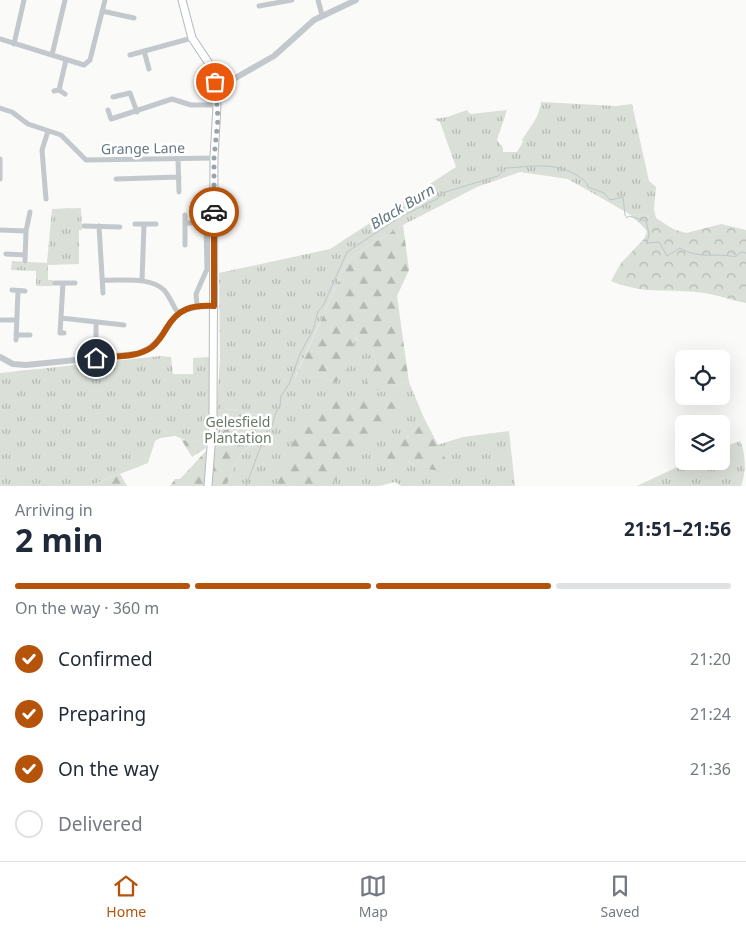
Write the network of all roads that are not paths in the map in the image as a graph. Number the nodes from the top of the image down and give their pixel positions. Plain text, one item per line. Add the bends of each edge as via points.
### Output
1 (24, 0) edge
2 (65, 0) edge
3 (105, 0) edge
4 (182, 0) edge
5 (292, 0) edge
6 (318, 0) edge
7 (356, 0) edge
8 (259, 6) dead end
9 (102, 11) junction
10 (322, 15) junction
11 (134, 18) dead end
12 (192, 38) junction
13 (0, 39) edge
14 (14, 44) junction
15 (144, 51) junction
16 (52, 55) junction
17 (130, 55) dead end
18 (66, 60) junction
19 (149, 69) dead end
20 (216, 89) junction
21 (65, 94) dead end
22 (116, 97) dead end
23 (217, 105) junction
24 (0, 108) edge
25 (108, 110) dead end
26 (137, 112) junction
27 (48, 131) junction
28 (214, 158) junction
29 (0, 159) edge
30 (178, 160) junction
31 (179, 177) junction
32 (0, 179) edge
33 (116, 179) dead end
34 (179, 192) dead end
35 (46, 199) dead end
36 (30, 212) dead end
37 (185, 215) dead end
38 (185, 223) junction
39 (135, 224) dead end
40 (144, 224) junction
41 (156, 224) dead end
42 (84, 226) dead end
43 (99, 226) junction
44 (120, 226) dead end
45 (0, 230) edge
46 (26, 231) junction
47 (185, 244) dead end
48 (6, 254) dead end
49 (103, 280) junction
50 (142, 281) junction
51 (55, 283) dead end
52 (63, 283) junction
53 (75, 283) dead end
54 (25, 291) dead end
55 (103, 293) dead end
56 (197, 305) junction
57 (214, 306) junction
58 (178, 313) junction
59 (61, 318) junction
60 (0, 320) edge
61 (17, 320) junction
62 (96, 322) junction
63 (124, 325) dead end
64 (64, 333) dead end
65 (30, 335) dead end
66 (0, 357) edge
67 (96, 358) junction
68 (208, 486) edge

1 - 14 street
2 - 16 street
3 - 9 street
4 - 12 main road
5 - 8 street
6 - 10 street
7 - 10 street
9 - 11 street
9 - 18 street via 90,60 84,66
10 - 20 street via 274,56
12 - 15 street
12 - 20 main road via 211,68
13 - 14 street
14 - 16 street
15 - 17 street
15 - 19 street
16 - 18 street
18 - 21 street via 57,90
20 - 23 main road
22 - 26 street via 130,93
23 - 26 street via 191,105 172,99
23 - 28 main road
24 - 27 street, Grange Lane
25 - 26 street via 111,119
27 - 30 street, Grange Lane via 61,135 86,160
27 - 35 street via 42,150
28 - 30 street, Grange Lane
28 - 57 main road
29 - 32 street
30 - 31 street
31 - 33 street
31 - 34 street
36 - 46 street
37 - 38 street
38 - 47 street
38 - 56 street via 206,223 207,269 196,294
39 - 40 street
40 - 41 street
40 - 50 street
42 - 43 street
43 - 44 street
43 - 49 street
45 - 46 street
46 - 48 street via 25,258
49 - 50 street
49 - 55 street
50 - 58 street via 166,291
51 - 52 street
52 - 53 street
52 - 59 street
54 - 61 street via 15,290
56 - 57 street
56 - 58 street
57 - 68 main road via 213,421
58 - 67 street via 151,348 136,354
59 - 62 street
59 - 64 street via 60,332
60 - 61 street
61 - 65 street via 16,337
62 - 63 street
62 - 67 street
66 - 67 street via 13,364 26,365

